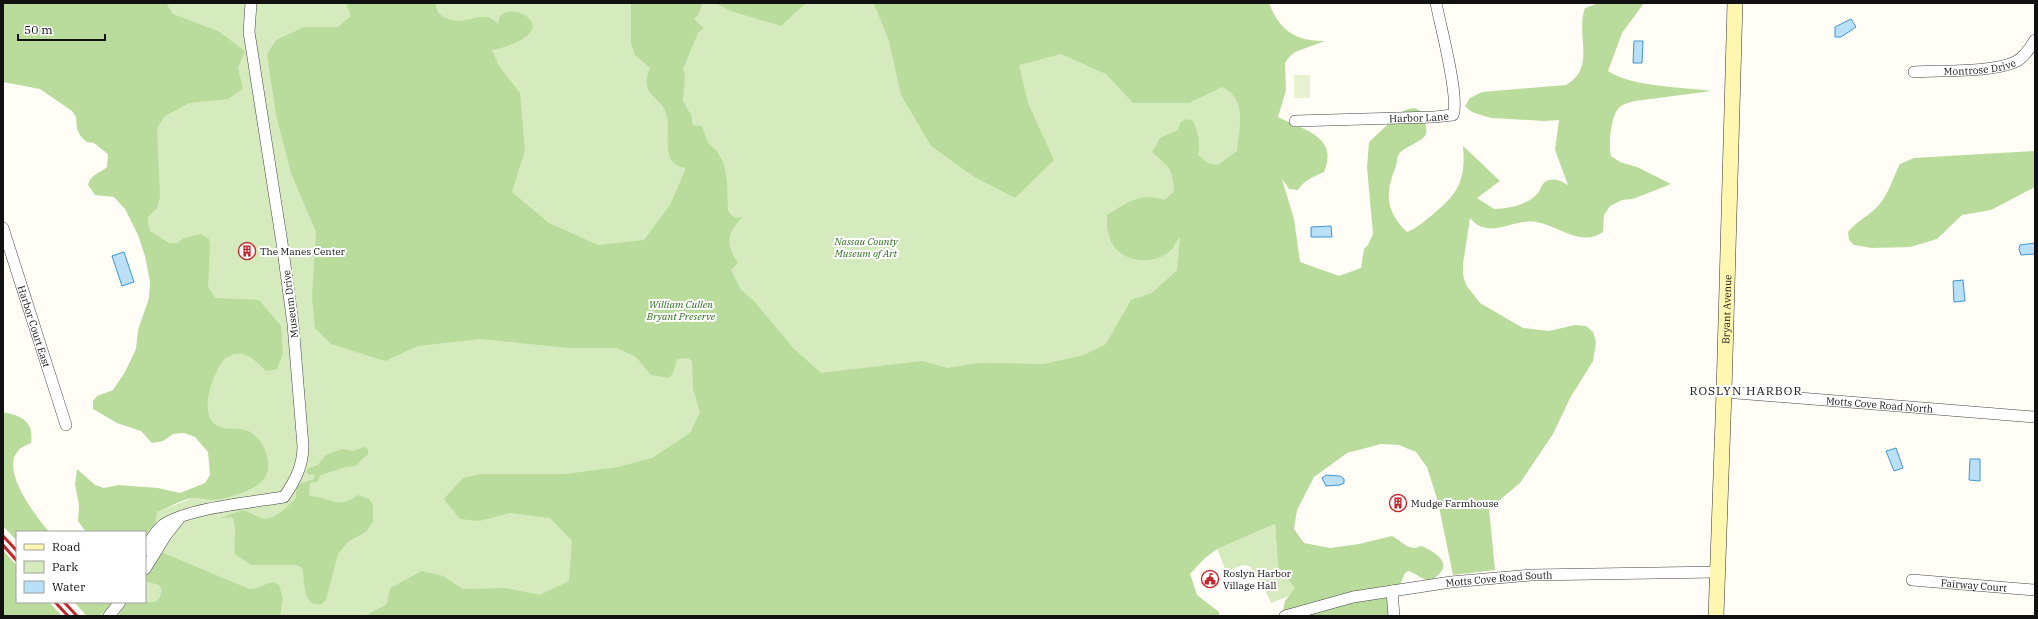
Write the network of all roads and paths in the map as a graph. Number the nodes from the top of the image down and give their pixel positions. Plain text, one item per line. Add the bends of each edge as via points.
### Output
1 (251, 3) edge
2 (1436, 3) edge
3 (1735, 3) edge
4 (2035, 40) edge
5 (1914, 72) dead end
6 (1295, 121) dead end
7 (3, 228) edge
8 (1724, 392) junction
9 (2035, 417) edge
10 (66, 425) dead end
11 (180, 518) junction
12 (146, 548) edge
13 (146, 567) edge
14 (1717, 572) junction
15 (1912, 580) dead end
16 (2035, 590) edge
17 (1392, 591) junction
18 (119, 603) edge
19 (109, 616) edge
20 (1285, 616) edge
21 (1394, 616) edge
22 (1716, 616) edge

1 - 11 street, Museum Drive via 249,32 293,324 302,461 293,484 284,497 199,512
2 - 6 street, Harbor Lane via 1453,86 1453,114 1434,117
3 - 8 main road, Bryant Avenue
4 - 5 street, Montrose Drive via 2026,54 2016,62 1992,68
7 - 10 street, Harbor Court East
8 - 9 street, Motts Cove Road North
8 - 14 main road, Bryant Avenue
11 - 12 street, Museum Drive via 156,531
11 - 13 street
14 - 17 street, Motts Cove Road South via 1531,575 1451,582
14 - 22 main road, Bryant Avenue
15 - 16 street, Fairway Court
17 - 20 street, Motts Cove Road South via 1353,597
17 - 21 street
18 - 19 street

